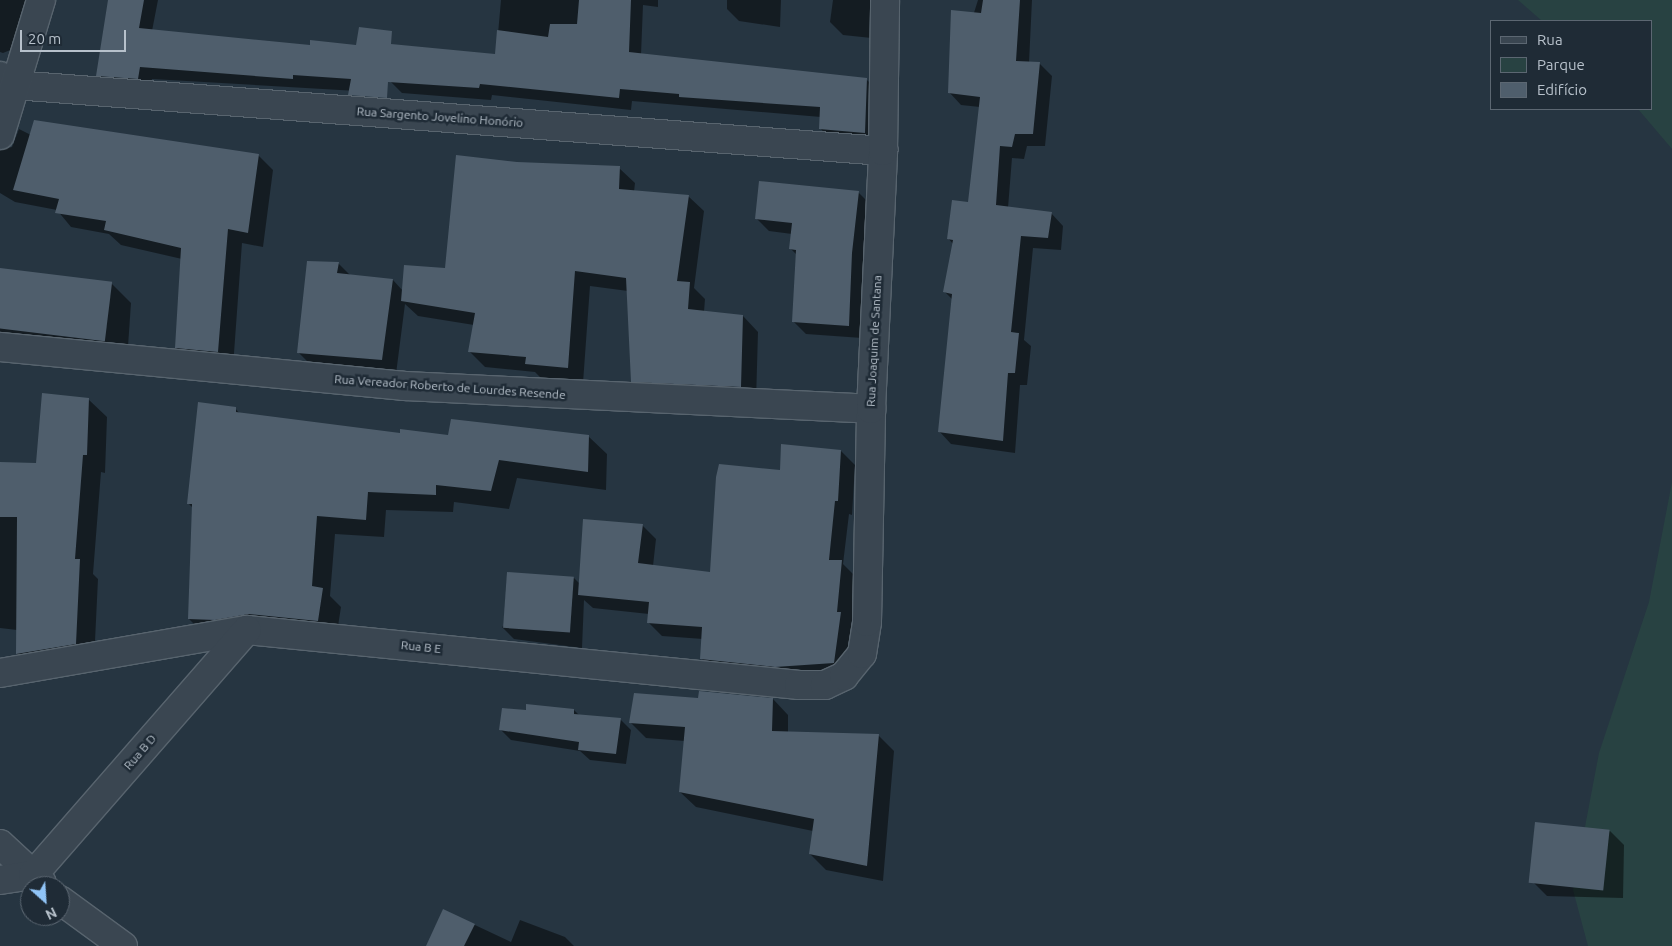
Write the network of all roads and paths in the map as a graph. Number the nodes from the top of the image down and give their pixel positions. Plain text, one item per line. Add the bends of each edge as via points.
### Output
1 (41, 0) edge
2 (885, 0) edge
3 (7, 80) edge
4 (0, 135) edge
5 (883, 151) junction
6 (0, 347) edge
7 (871, 409) junction
8 (247, 630) junction
9 (0, 673) edge
10 (844, 676) joint
11 (0, 844) edge
12 (35, 876) edge
13 (42, 876) edge
14 (0, 880) edge
15 (20, 880) edge
16 (70, 907) edge
17 (123, 946) edge

1 - 3 street
2 - 5 street, Rua Joaquim de Santana
3 - 4 street
3 - 5 street, Rua Sargento Jovelino Honório
5 - 7 street, Rua Joaquim de Santana
6 - 7 street, Rua Vereador Roberto de Lourdes Resende via 404,386
7 - 10 street, Rua Joaquim de Santana via 867,622 862,654
8 - 9 street, Rua B E
8 - 10 street, Rua B E via 799,685 824,685
8 - 13 street, Rua B D
11 - 12 street
14 - 15 street
16 - 17 street

